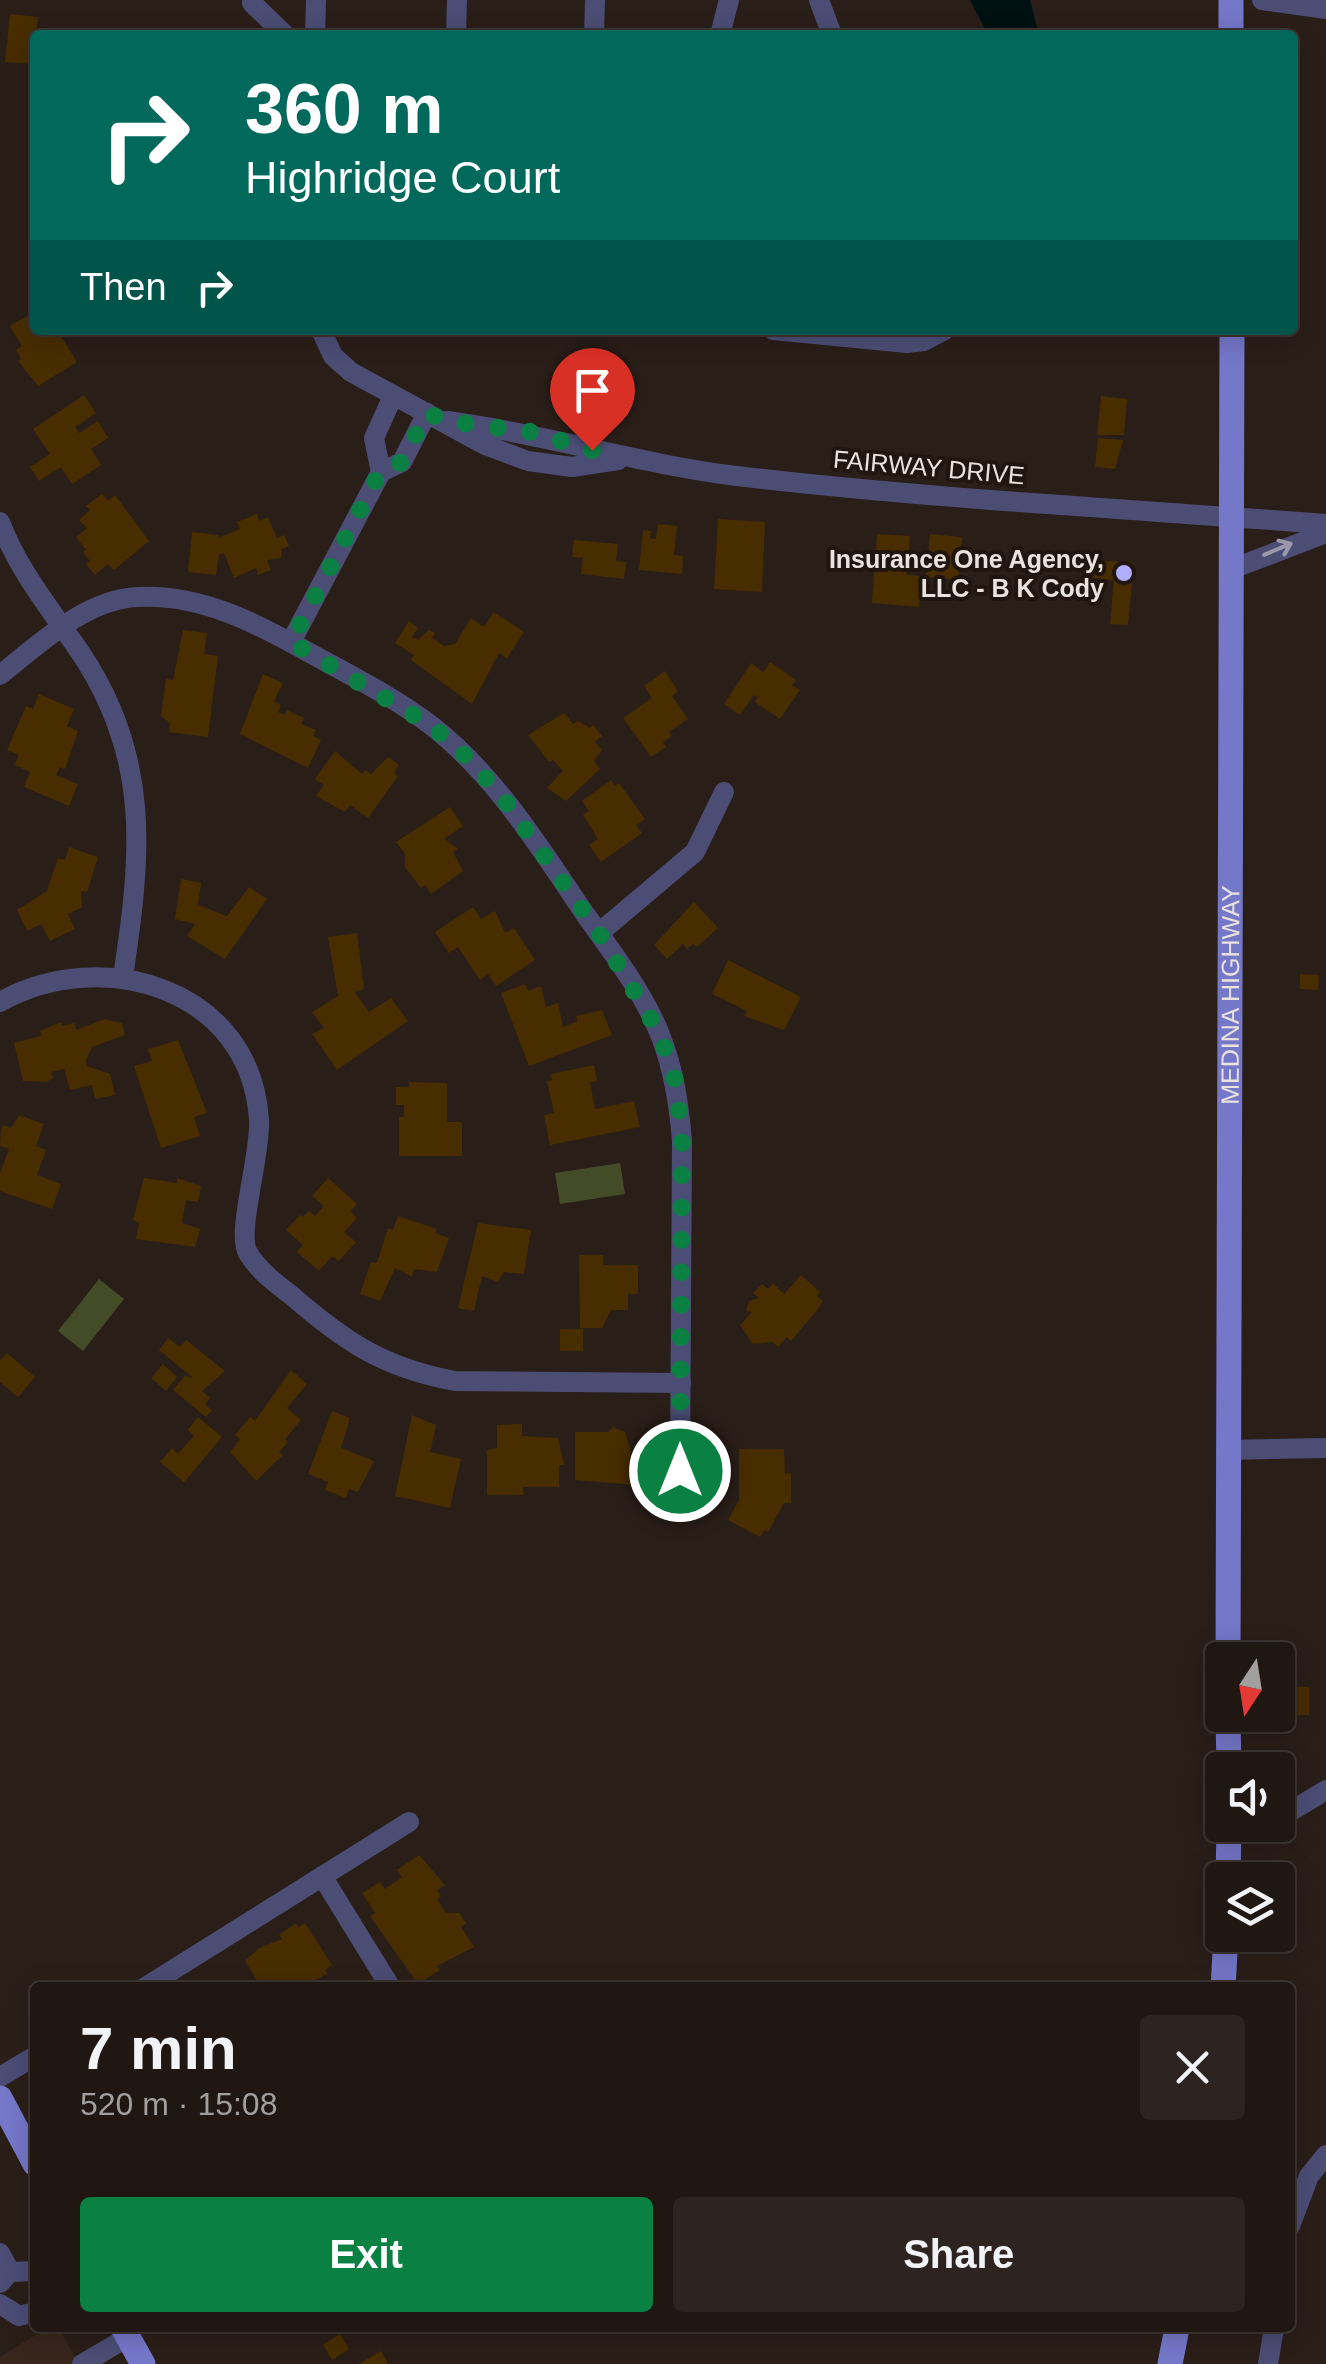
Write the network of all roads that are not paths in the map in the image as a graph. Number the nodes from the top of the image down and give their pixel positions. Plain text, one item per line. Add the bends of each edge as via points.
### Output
1 (316, 0) edge
2 (457, 0) edge
3 (595, 0) edge
4 (729, 0) edge
5 (819, 0) edge
6 (1230, 0) edge
7 (1262, 0) edge
8 (254, 1) edge
9 (1326, 9) edge
10 (280, 30) edge
11 (316, 30) edge
12 (456, 30) edge
13 (594, 30) edge
14 (721, 30) edge
15 (830, 30) edge
16 (1231, 30) edge
17 (323, 335) edge
18 (824, 335) edge
19 (936, 335) edge
20 (1232, 335) edge
21 (392, 396) junction
22 (437, 417) junction
23 (380, 472) junction
24 (1232, 517) junction
25 (0, 522) edge
26 (1326, 524) edge
27 (1326, 533) edge
28 (1232, 568) junction
29 (63, 629) junction
30 (291, 642) junction
31 (0, 675) edge
32 (724, 792) dead end
33 (599, 933) junction
34 (122, 977) junction
35 (0, 1002) edge
36 (681, 1383) junction
37 (1326, 1448) edge
38 (1226, 1450) junction
39 (680, 1471) dead end
40 (1228, 1642) edge
41 (1326, 1790) edge
42 (1295, 1809) edge
43 (409, 1822) dead end
44 (322, 1876) junction
45 (1225, 1952) edge
46 (154, 1982) edge
47 (387, 1982) edge
48 (1223, 1982) edge
49 (30, 2059) edge
50 (0, 2078) edge
51 (0, 2098) edge
52 (30, 2155) edge
53 (1326, 2155) edge
54 (1295, 2214) edge
55 (3, 2269) edge
56 (30, 2272) edge
57 (1, 2310) edge
58 (30, 2313) edge
59 (126, 2332) edge
60 (1176, 2332) edge
61 (1273, 2332) edge
62 (82, 2364) edge
63 (143, 2364) edge
64 (1170, 2364) edge
65 (1268, 2364) edge

1 - 11 street
2 - 12 street
3 - 13 street
4 - 14 street
5 - 15 street
6 - 16 main road
7 - 9 street
8 - 10 street
17 - 21 street, FAIRWAY DRIVE via 351,372
18 - 19 street via 906,343
20 - 24 main road, MEDINA HIGHWAY
21 - 22 street, FAIRWAY DRIVE
21 - 23 street via 374,438
22 - 23 street via 402,462
22 - 24 street, FAIRWAY DRIVE via 485,444 552,466 623,459 738,476
23 - 30 street
24 - 26 street, FAIRWAY DRIVE
24 - 28 main road, MEDINA HIGHWAY
25 - 29 street
28 -> 27 street
28 - 38 main road, MEDINA HIGHWAY
29 - 30 street via 110,602 170,598 218,609
29 - 31 street
29 - 34 street via 114,717 137,803 136,884
30 - 33 street via 394,700 471,761
32 - 33 street via 695,852
33 - 36 street via 660,1034 677,1086
34 - 35 street via 72,976
34 - 36 street via 162,987 200,1010 228,1040 259,1114 260,1153 242,1237 247,1252 343,1341 418,1374 456,1381
36 - 39 street
37 - 38 street
38 - 40 main road, MEDINA HIGHWAY
41 - 42 street
43 - 44 street
44 - 46 street
44 - 47 street
45 - 48 main road
49 - 50 street
51 - 52 main road
53 - 54 street
55 - 56 street
57 - 58 street
59 - 62 street
59 - 63 main road
60 - 64 main road
61 - 65 street

